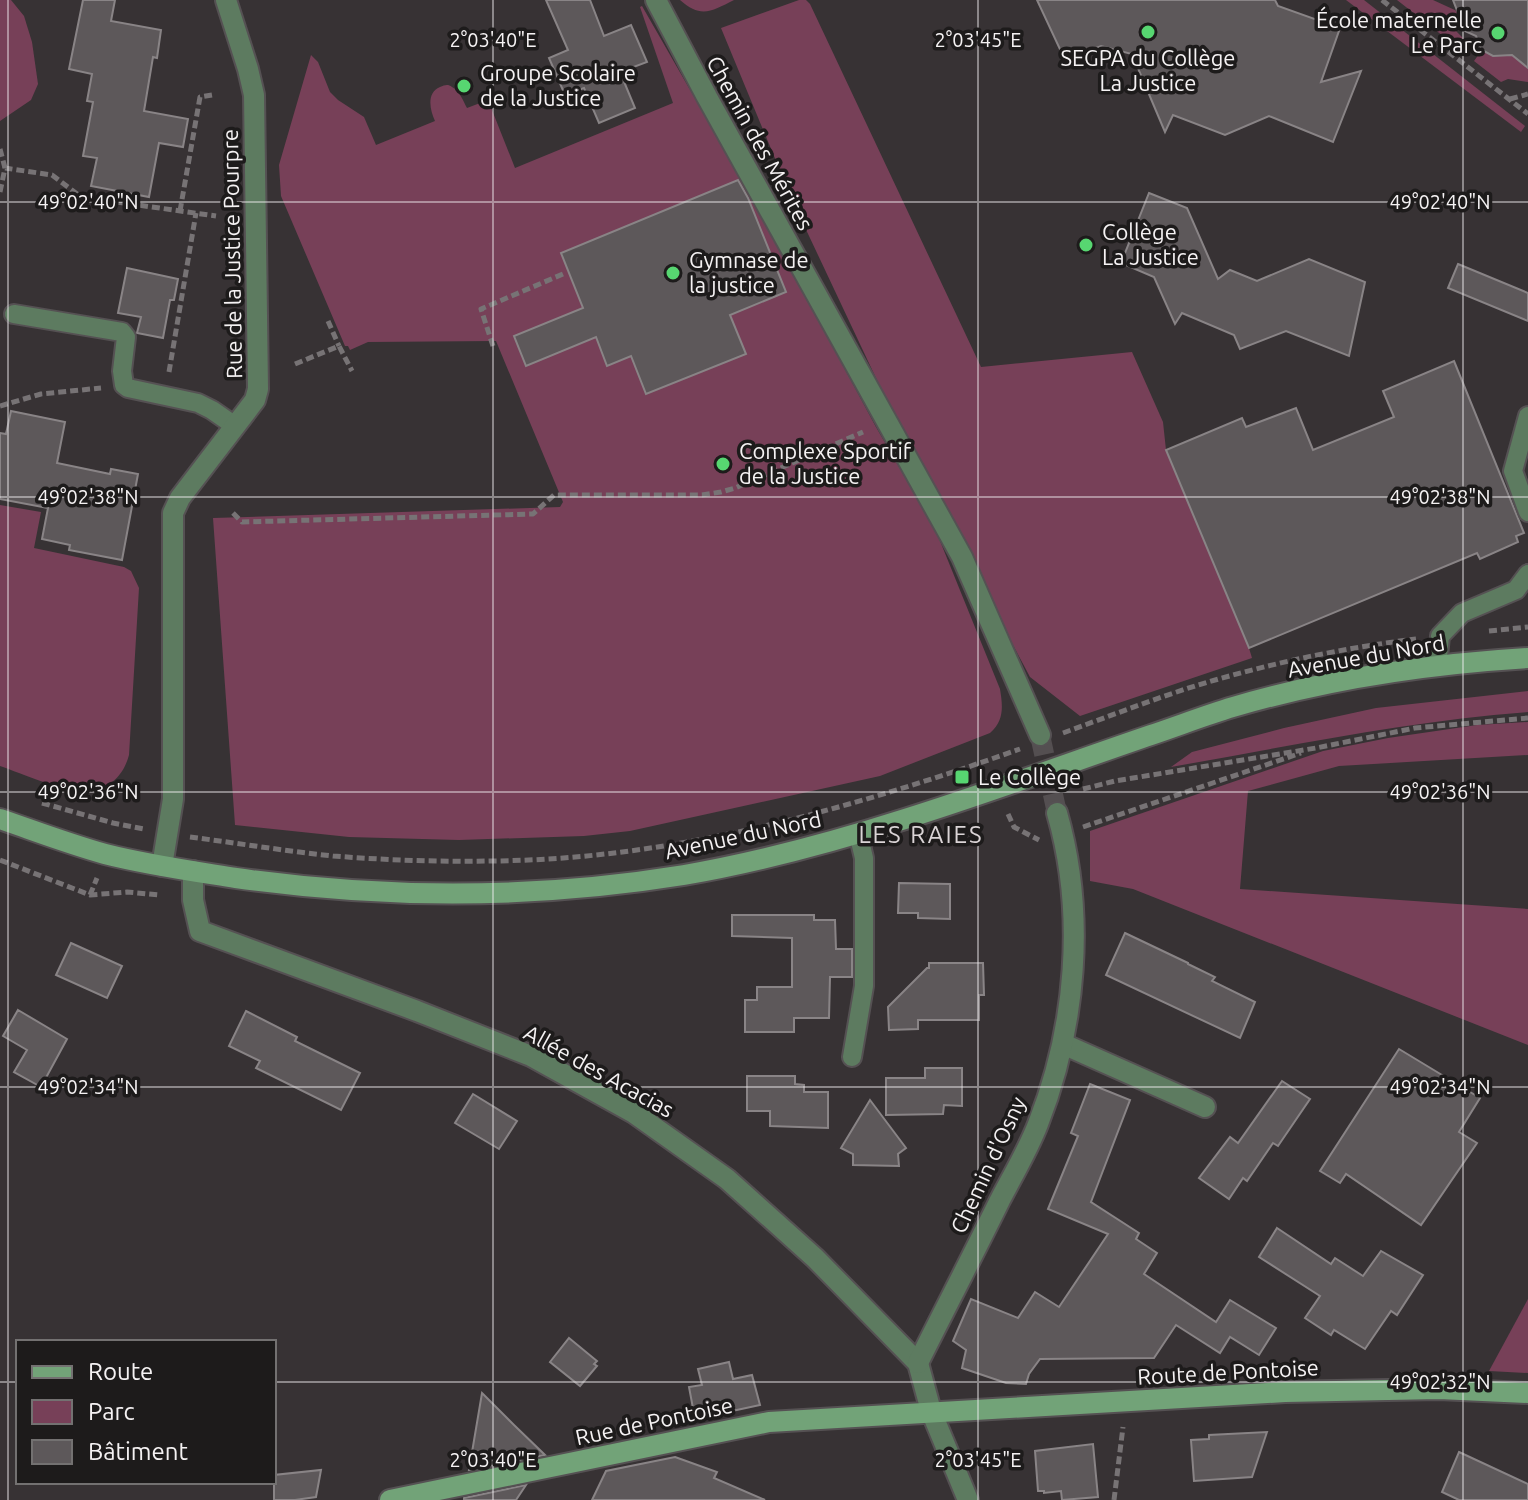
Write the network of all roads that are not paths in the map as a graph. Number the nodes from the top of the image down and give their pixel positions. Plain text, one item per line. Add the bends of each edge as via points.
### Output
1 (226, 0) edge
2 (656, 0) edge
3 (14, 314) dead end
4 (1528, 416) edge
5 (235, 426) junction
6 (1528, 512) edge
7 (1528, 574) edge
8 (1528, 658) edge
9 (1437, 667) junction
10 (1047, 736) tunnel mouth
11 (1057, 813) tunnel mouth
12 (0, 819) edge
13 (858, 833) junction
14 (162, 866) junction
15 (193, 871) junction
16 (1063, 1044) junction
17 (852, 1057) dead end
18 (1205, 1107) dead end
19 (918, 1363) junction
20 (1528, 1393) edge
21 (931, 1411) junction
22 (390, 1500) edge
23 (968, 1500) edge

1 - 5 street, Rue de la Justice Pourpre via 254,95 258,389
2 - 10 street, Chemin des Mérites via 962,557
3 - 5 lane via 122,332 124,385 198,403
4 - 6 lane via 1513,471
5 - 14 street, Rue de la Justice Pourpre via 173,513 173,799
7 - 9 lane via 1516,590 1462,613 1440,636
8 - 9 street, Avenue du Nord
9 - 13 street, Avenue du Nord via 1234,707
11 - 16 street, Chemin d'Osny via 1072,884 1072,976
12 - 14 street, Avenue du Nord via 106,854
13 - 15 street, Avenue du Nord via 684,875 524,891 341,890
13 - 17 lane via 864,858 864,986
14 - 15 street, Avenue du Nord
15 - 19 street, Allée des Acacias via 200,931 531,1056 634,1113 727,1179 815,1258
16 - 18 street
16 - 19 street, Chemin d'Osny via 1038,1125
19 - 21 street, Allée des Acacias
20 - 21 street, Route de Pontoise via 1300,1392
21 - 22 street, Rue de Pontoise via 769,1422
21 - 23 street, Allée des Acacias

